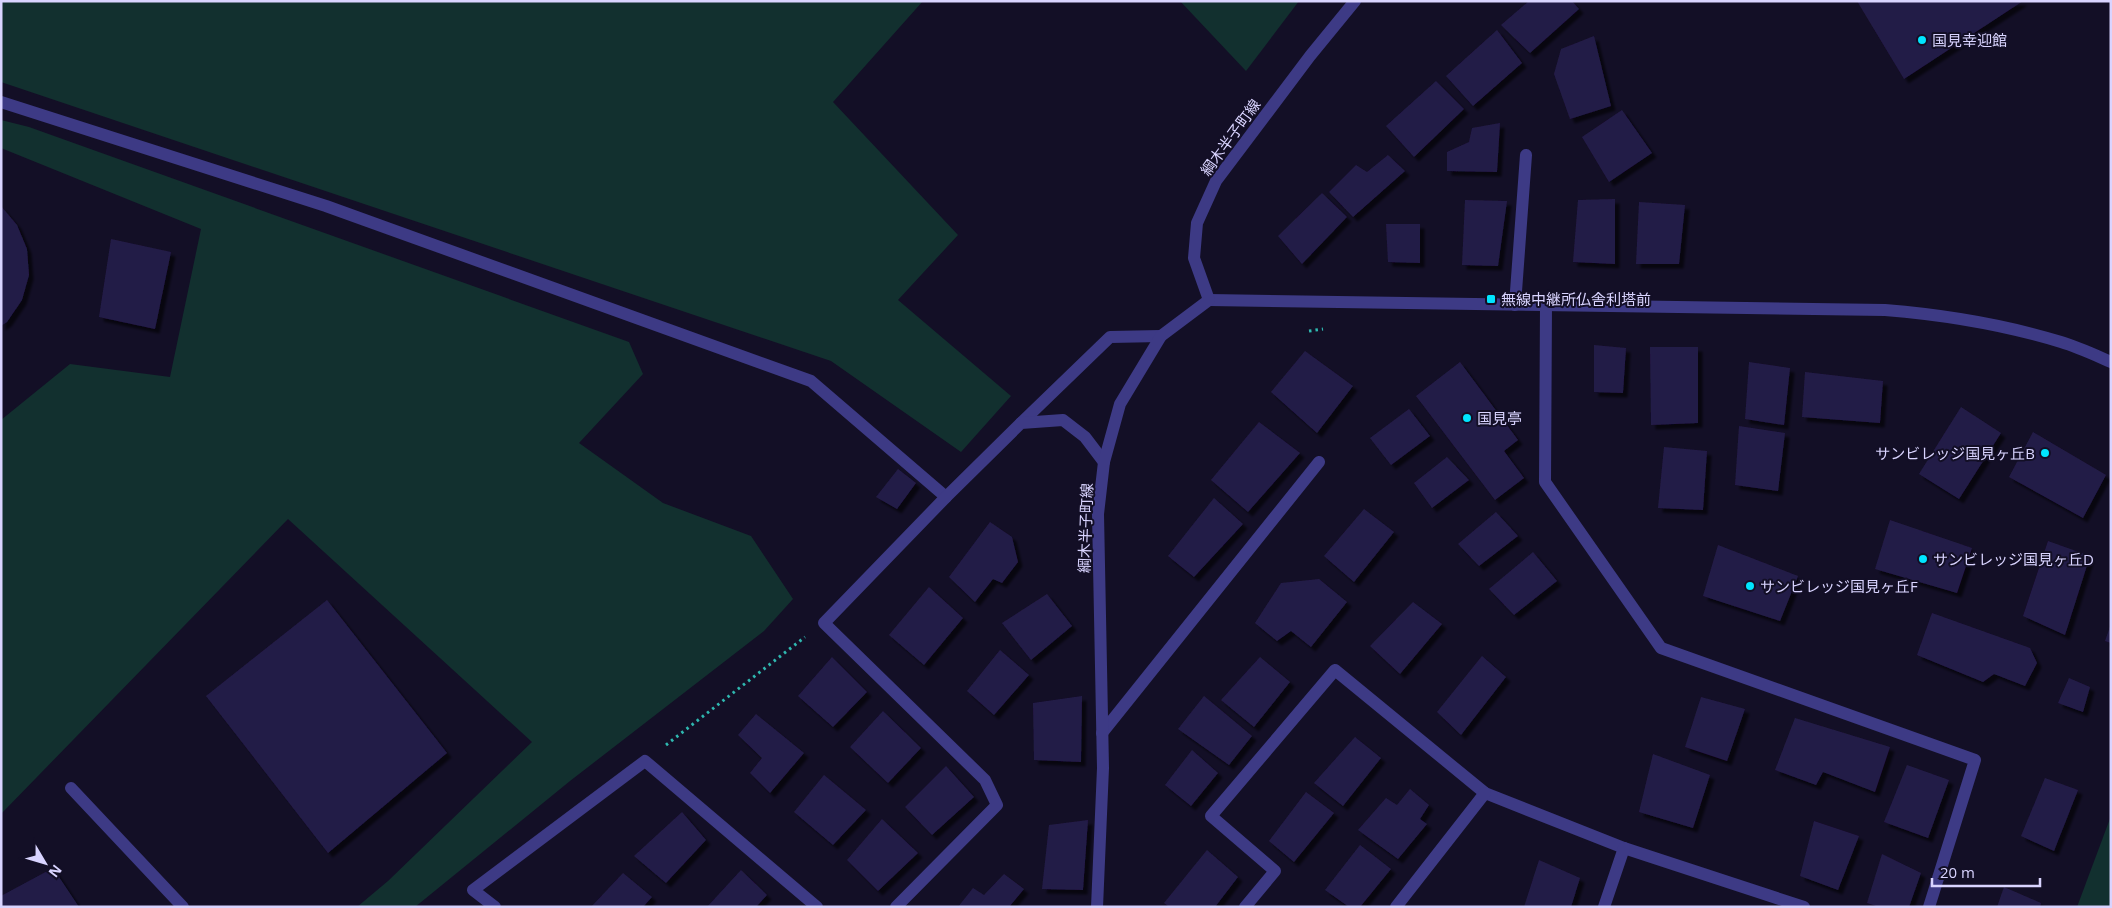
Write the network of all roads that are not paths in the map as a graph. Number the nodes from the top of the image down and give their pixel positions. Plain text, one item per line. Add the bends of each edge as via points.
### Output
1 (1355, 1) edge
2 (1, 102) edge
3 (1526, 156) dead end
4 (1209, 300) junction
5 (1514, 305) junction
6 (1546, 305) junction
7 (1161, 336) junction
8 (2111, 362) edge
9 (1021, 423) junction
10 (1104, 462) junction
11 (1319, 462) dead end
12 (946, 497) junction
13 (1102, 733) junction
14 (71, 788) dead end
15 (1486, 793) junction
16 (1624, 848) junction
17 (183, 907) edge
18 (495, 907) edge
19 (817, 907) edge
20 (896, 907) edge
21 (1098, 907) edge
22 (1245, 907) edge
23 (1396, 907) edge
24 (1604, 907) edge
25 (1804, 907) edge
26 (1929, 907) edge

1 - 4 street, 綱木半子町線 via 1216,181 1197,223 1194,258
2 - 12 street via 326,206 811,381
3 - 5 street
4 - 5 street
4 - 7 street, 綱木半子町線
5 - 6 street
6 - 8 street via 1885,310 1949,316 2063,342
6 - 26 street via 1545,482 1661,648 1975,760
7 - 9 street via 1110,337
7 - 10 street, 綱木半子町線 via 1120,404
9 - 10 street via 1063,420 1085,437
9 - 12 street
10 - 13 street, 綱木半子町線 via 1098,514
11 - 13 street
12 - 20 street via 824,623 984,780 997,805
13 - 21 street, 綱木半子町線
14 - 17 street
15 - 16 street
15 - 22 street via 1335,670 1211,816 1275,871
15 - 23 street
16 - 24 street
16 - 25 street
18 - 19 street via 474,890 645,761

